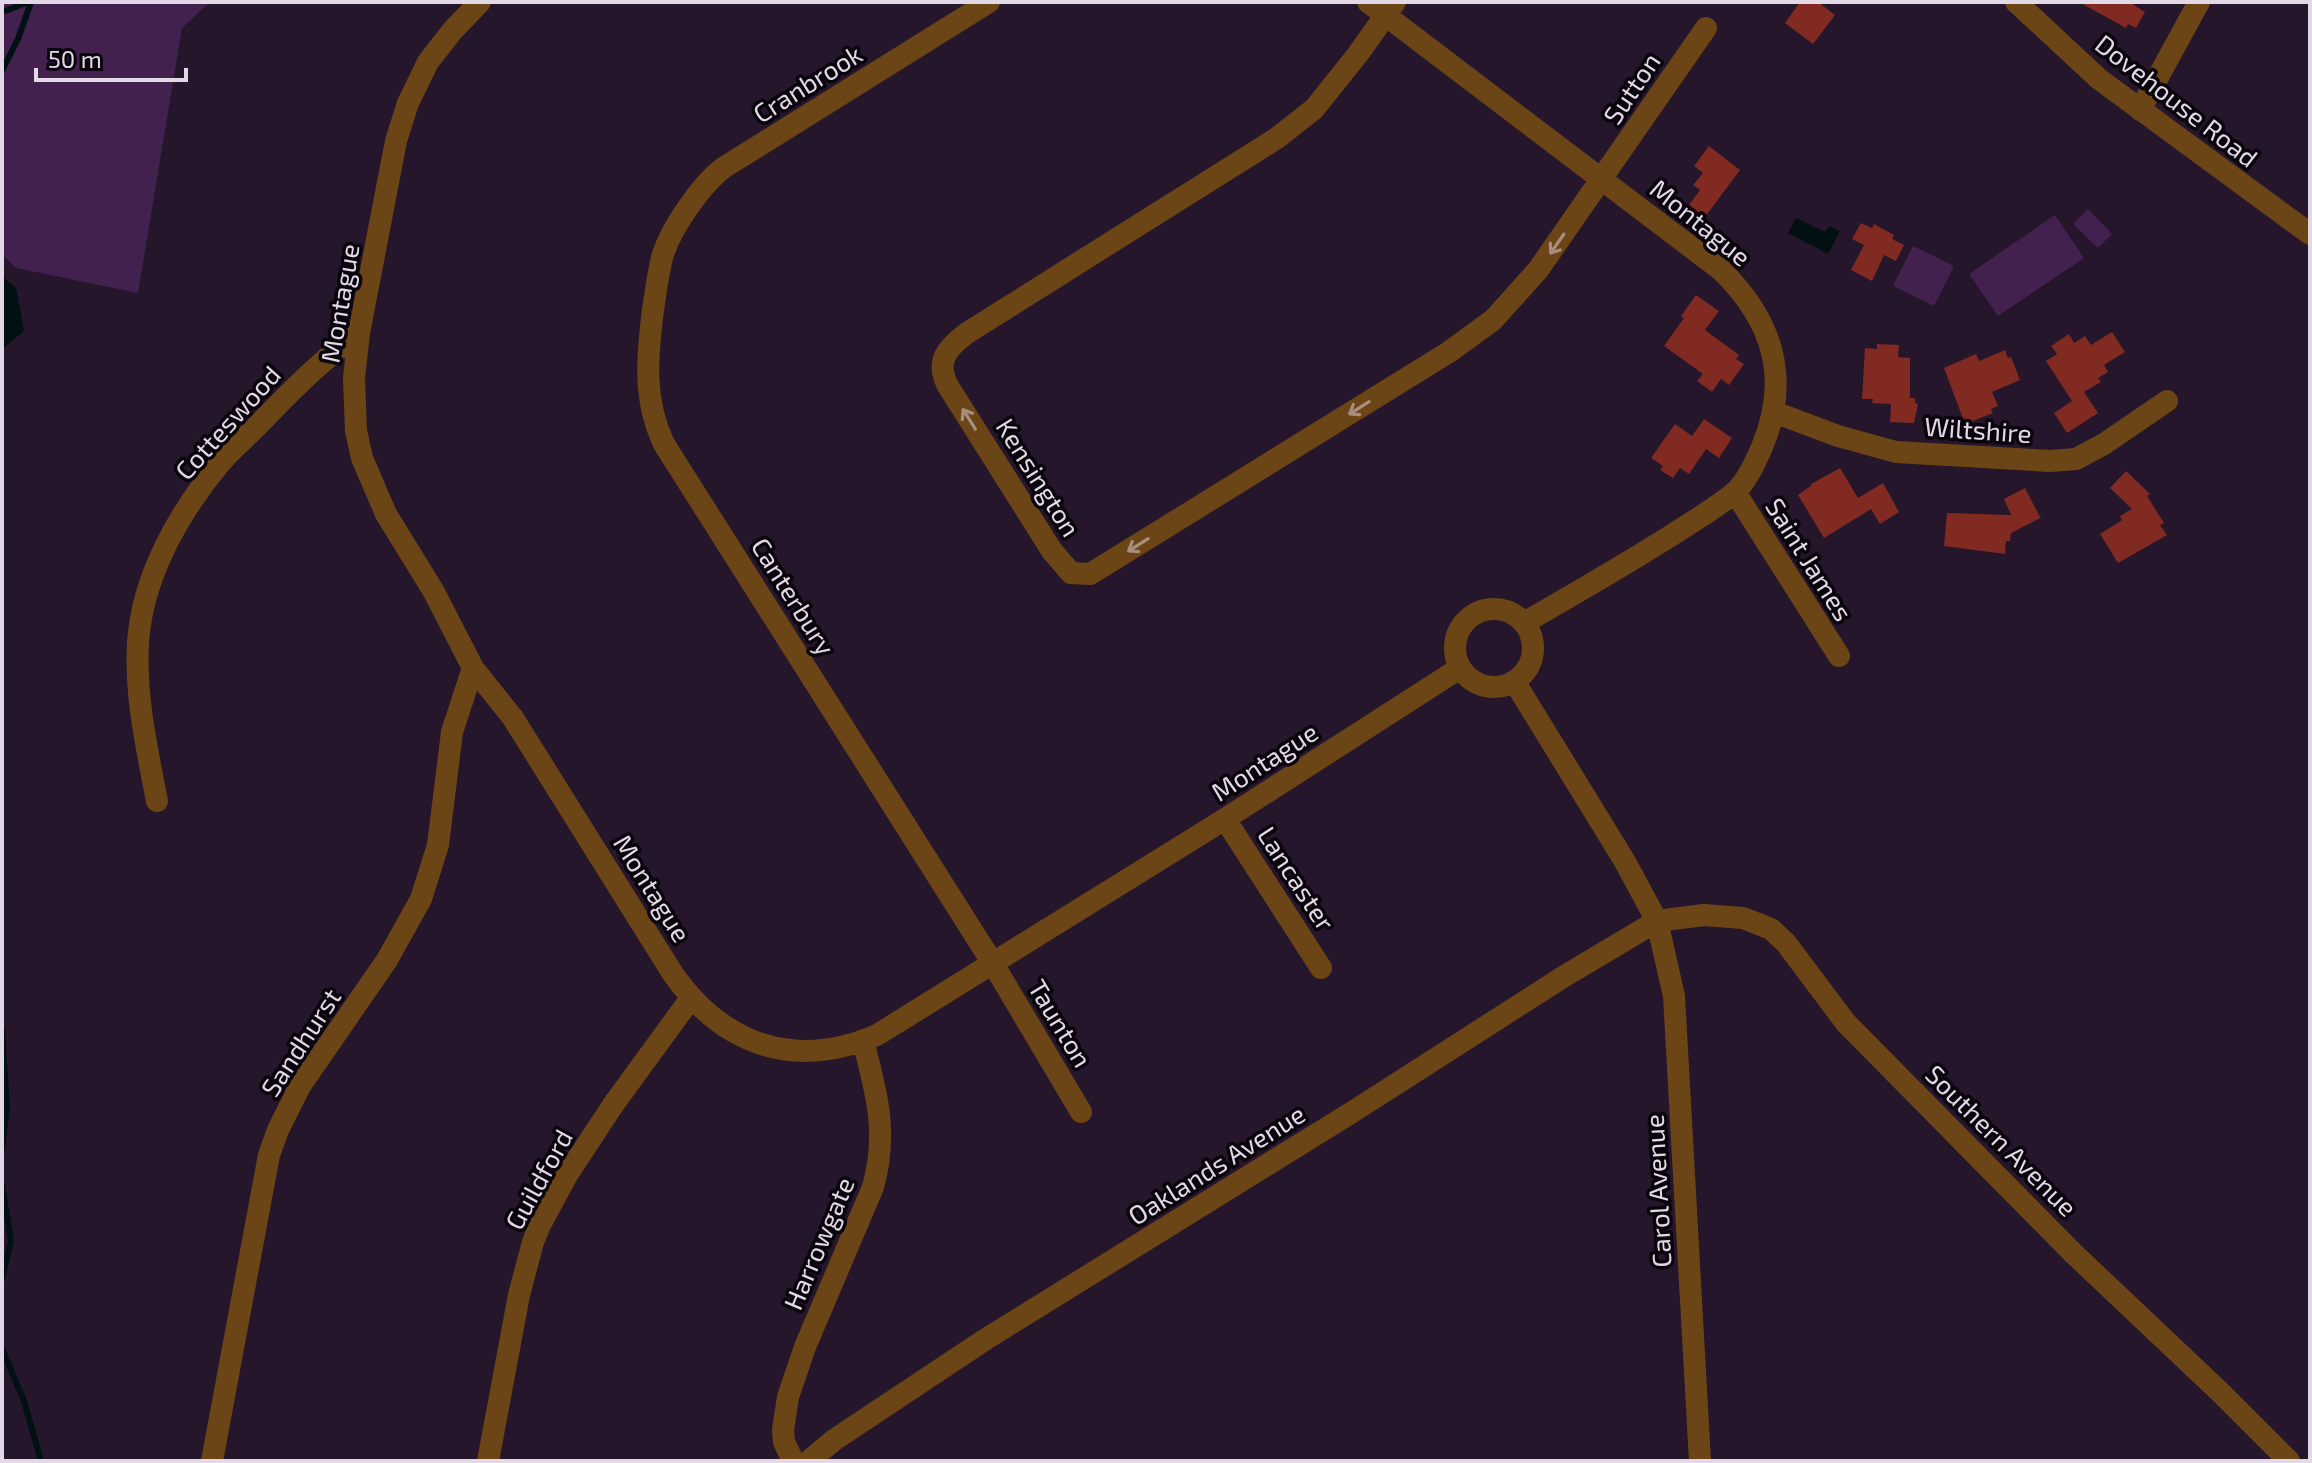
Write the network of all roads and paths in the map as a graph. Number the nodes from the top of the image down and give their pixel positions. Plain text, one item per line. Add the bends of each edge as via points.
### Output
1 (480, 2) edge
2 (989, 2) edge
3 (2016, 2) edge
4 (2199, 2) edge
5 (1383, 6) edge
6 (1706, 28) dead end
7 (2140, 110) junction
8 (1602, 181) junction
9 (675, 232) joint
10 (2310, 234) edge
11 (359, 333) junction
12 (2167, 401) dead end
13 (1774, 412) junction
14 (1735, 492) junction
15 (1524, 623) junction
16 (1839, 656) dead end
17 (473, 668) junction
18 (1460, 668) junction
19 (1514, 681) junction
20 (157, 801) dead end
21 (1225, 819) junction
22 (1657, 921) junction
23 (992, 962) junction
24 (1321, 968) dead end
25 (691, 998) junction
26 (863, 1041) junction
27 (1081, 1112) dead end
28 (212, 1461) edge
29 (488, 1461) edge
30 (793, 1461) edge
31 (809, 1461) edge
32 (1700, 1461) edge
33 (2289, 1461) edge

1 - 11 street, Montague via 428,62 408,103
2 - 9 street, Cranbrook via 723,168
3 - 7 street, Dovehouse Road
4 - 7 street
5 - 8 street, Montague
8 -> 5 street, Kensington via 1538,270 1493,320 1449,352 1100,568 1083,574 1066,569 948,386 944,355 967,333 1277,138 1320,102
6 - 8 street, Sutton
7 - 10 street, Dovehouse Road
8 - 13 street, Montague via 1707,259 1744,294 1771,349
9 - 23 street, Canterbury via 664,253 648,352 648,389 657,428
11 - 17 street, Montague via 354,403 362,458 386,514
11 - 20 street, Cotteswood via 296,386 221,462 181,517 158,564 142,614 138,661
12 - 13 street, Wiltshire via 2076,459 2050,461 1896,452
13 - 14 street, Montague via 1757,460
14 - 15 street, Montague
14 - 16 street, Saint James
15 - 18 street via 1501,609 1476,613 1458,631 1455,657
15 - 19 street via 1533,647 1524,672
17 - 25 street, Montague via 513,718
17 - 28 street, Sandhurst via 452,732 438,845 421,899 387,960 300,1086 269,1155
18 - 19 street via 1479,684 1503,686
18 - 21 street, Montague
19 - 22 street, Carol Avenue
21 - 23 street, Montague
21 - 24 street, Lancaster
22 - 31 street, Oaklands Avenue via 986,1339
22 - 32 street, Carol Avenue via 1674,996
22 - 33 street, Southern Avenue via 1713,915 1743,918 1771,929 1846,1023
23 - 26 street, Montague
23 - 27 street, Taunton
25 - 26 street, Montague via 715,1020 758,1044 805,1052
25 - 29 street, Guildford via 567,1175 537,1234 519,1295
26 - 30 street, Harrowgate via 882,1143 873,1187 788,1397 783,1430

